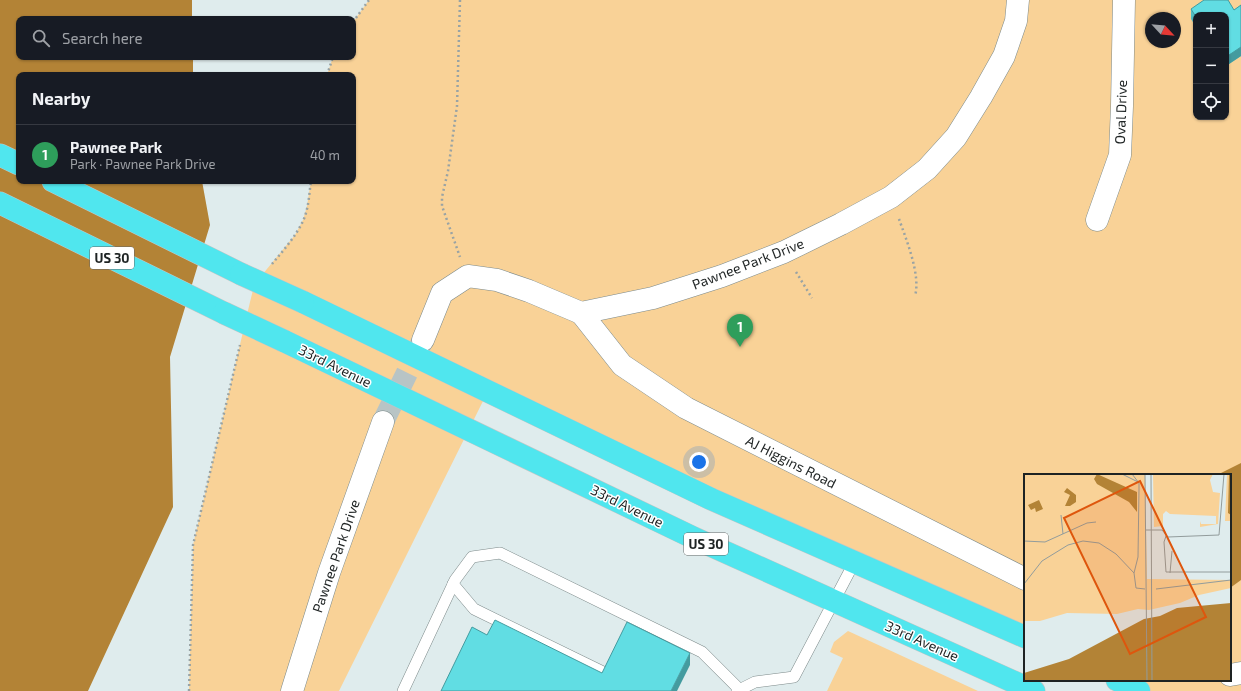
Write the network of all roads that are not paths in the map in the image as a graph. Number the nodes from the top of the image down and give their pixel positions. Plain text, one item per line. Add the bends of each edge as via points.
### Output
1 (1018, 0) edge
2 (1124, 0) edge
3 (0, 155) edge
4 (16, 163) edge
5 (59, 184) edge
6 (0, 203) edge
7 (1097, 220) dead end
8 (581, 313) junction
9 (423, 340) tunnel mouth
10 (383, 422) tunnel mouth
11 (854, 561) junction
12 (1024, 578) edge
13 (453, 584) junction
14 (834, 601) junction
15 (1024, 637) edge
16 (1241, 666) edge
17 (1241, 673) edge
18 (607, 674) edge
19 (1231, 674) edge
20 (1231, 675) edge
21 (1119, 681) edge
22 (739, 690) edge
23 (292, 691) edge
24 (403, 691) edge
25 (1034, 691) edge
26 (1139, 691) edge

1 - 8 street, Pawnee Park Drive via 1016,21 1004,56 956,138 927,169 892,197 784,252 722,276 653,298
2 - 7 street, Oval Drive via 1120,155
3 - 4 highway
5 - 11 highway, bridge via 711,499
6 - 14 highway, 33rd Avenue / US 30, bridge via 694,538
8 - 9 street via 497,280 468,276 442,293
8 - 12 street, AJ Higgins Road via 622,365 686,408
10 - 23 street, Pawnee Park Drive via 329,573
11 - 14 lane
11 - 15 highway
13 - 18 lane via 474,609
13 - 22 lane via 472,557 500,553 702,652
13 - 24 lane
14 - 22 lane via 794,677 755,682
14 - 25 highway, 33rd Avenue / US 30
16 - 19 lane
17 - 20 street
21 - 26 highway

